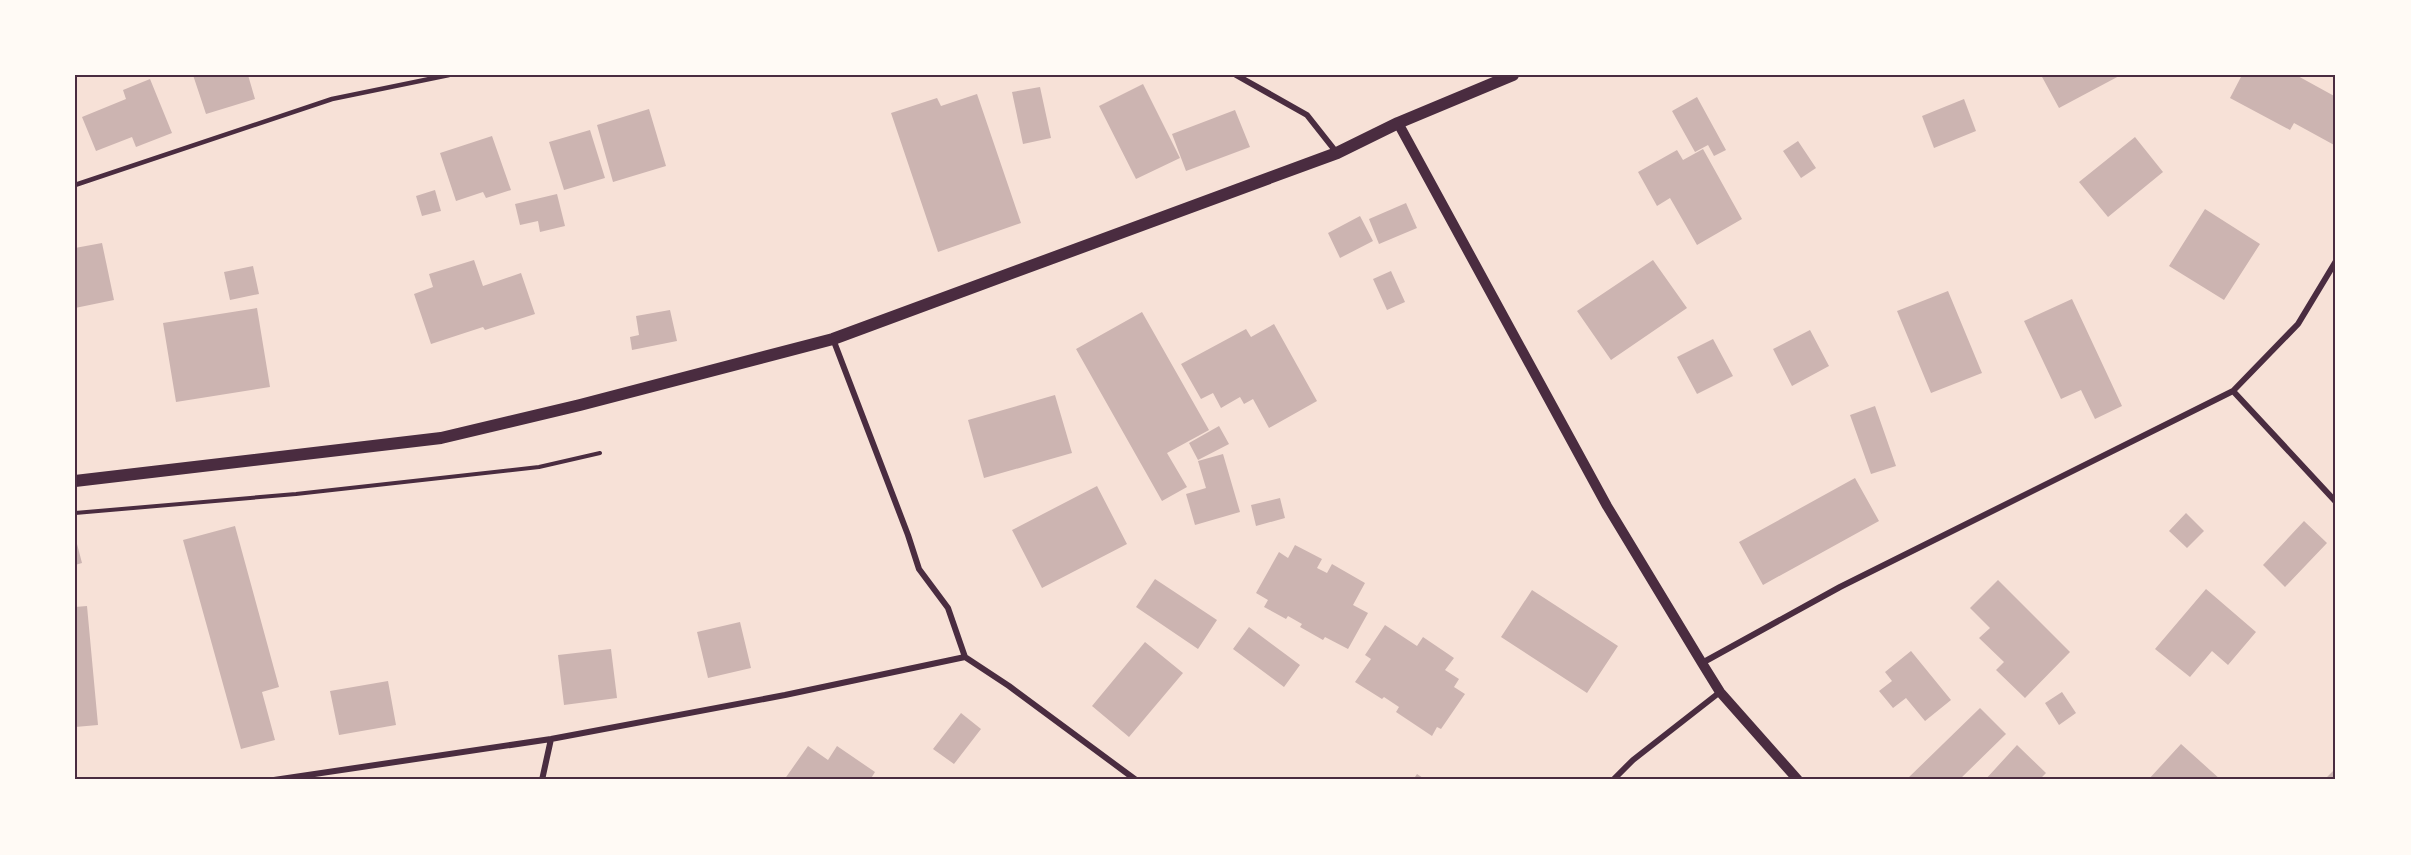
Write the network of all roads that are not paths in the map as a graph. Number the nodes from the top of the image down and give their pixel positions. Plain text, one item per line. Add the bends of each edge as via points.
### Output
1 (449, 75) edge
2 (1236, 75) edge
3 (1513, 75) edge
4 (1398, 123) junction
5 (1336, 153) junction
6 (75, 185) edge
7 (2336, 261) edge
8 (833, 339) junction
9 (2233, 391) junction
10 (75, 481) edge
11 (2336, 502) edge
12 (964, 657) junction
13 (1702, 663) junction
14 (1720, 692) junction
15 (551, 739) junction
16 (274, 780) edge
17 (542, 780) edge
18 (1136, 780) edge
19 (1613, 780) edge
20 (1798, 780) edge

1 - 6 lane via 332,99
2 - 5 street via 1307,115
3 - 4 main road
4 - 5 main road
4 - 13 street via 1607,507
5 - 8 main road
7 - 9 street via 2298,324
8 - 10 main road via 441,438
8 - 12 street via 919,569 948,608
9 - 11 street
9 - 13 street via 1850,582
12 - 15 street
12 - 18 street
13 - 14 street
14 - 19 street
14 - 20 street
15 - 16 street
15 - 17 street

